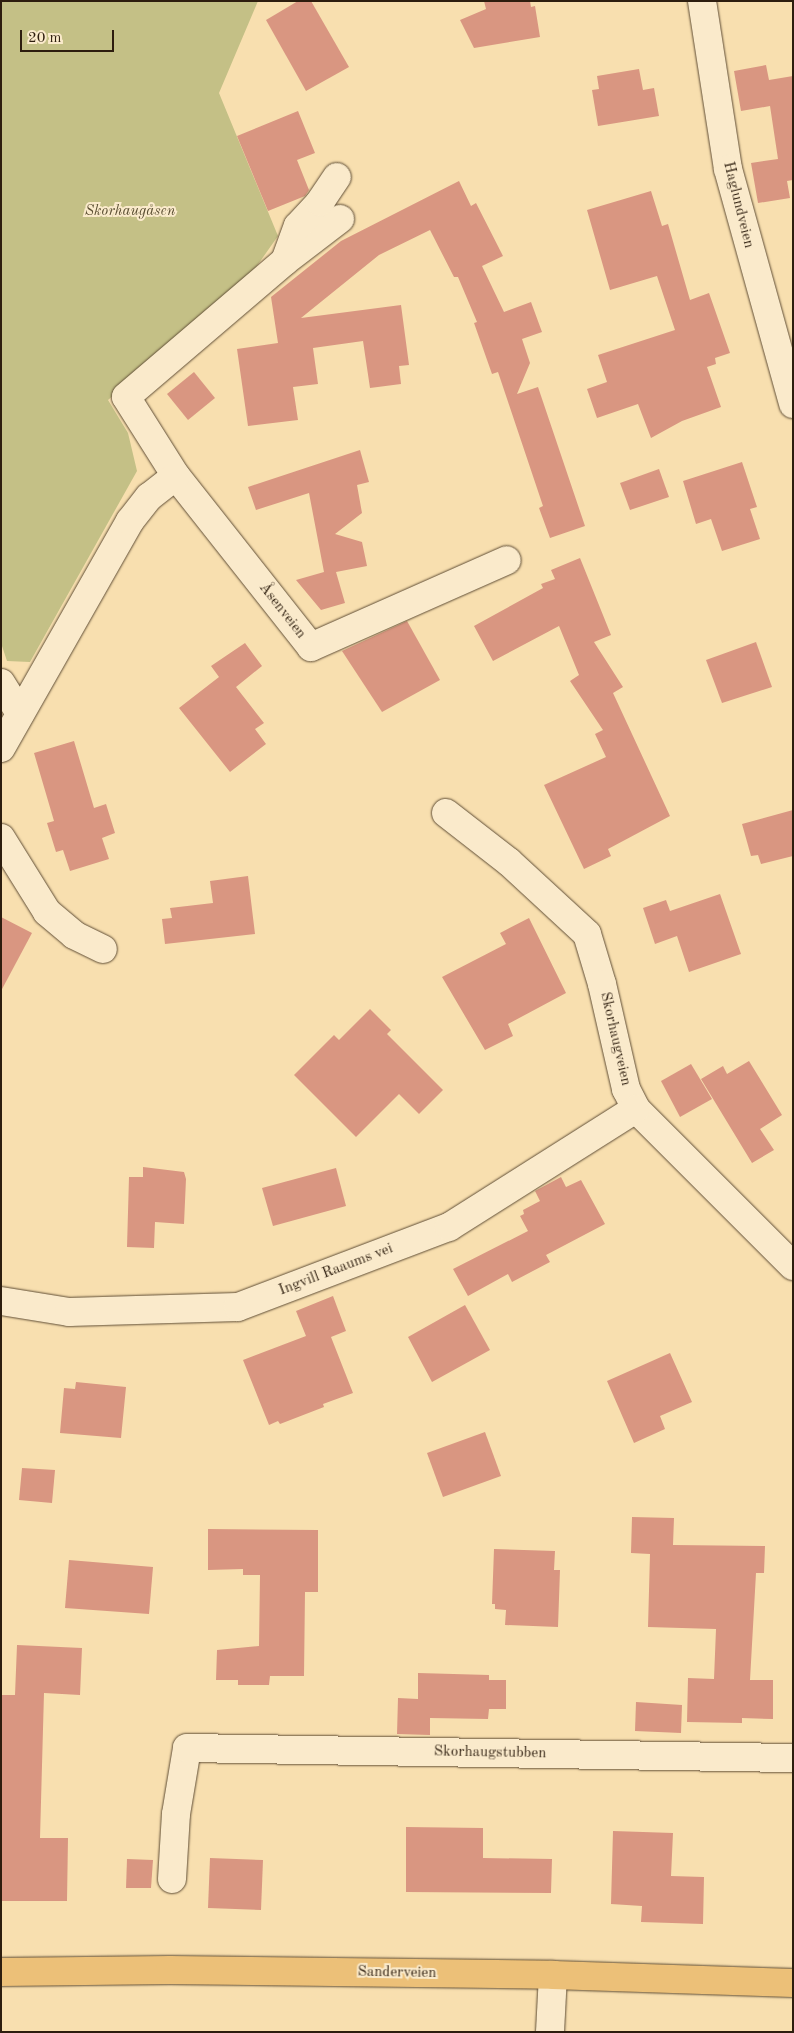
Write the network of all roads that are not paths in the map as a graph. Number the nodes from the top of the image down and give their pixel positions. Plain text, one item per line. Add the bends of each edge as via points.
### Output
1 (702, 1) edge
2 (338, 177) dead end
3 (340, 219) dead end
4 (285, 261) junction
5 (793, 404) edge
6 (176, 476) junction
7 (507, 560) dead end
8 (1, 683) edge
9 (20, 714) junction
10 (1, 748) edge
11 (446, 813) dead end
12 (1, 838) edge
13 (103, 949) dead end
14 (636, 1109) junction
15 (793, 1266) edge
16 (1, 1301) edge
17 (793, 1758) edge
18 (172, 1878) dead end
19 (1, 1972) edge
20 (553, 1975) junction
21 (793, 1983) edge
22 (550, 2032) edge

1 - 5 street, Haglundveien via 728,169
2 - 4 street via 298,226
3 - 4 street, Åsenveien
4 - 6 street, Åsenveien via 126,397
6 - 7 street, Åsenveien via 311,648
6 - 9 street via 150,497 130,521
8 - 9 street
9 - 10 street
11 - 14 street, Skorhaugveien via 509,862 587,934 626,1089
12 - 13 street via 48,912 74,935
14 - 15 street, Skorhaugveien
14 - 16 street, Ingvill Raaums vei via 449,1227 238,1307 69,1312
17 - 18 street, Skorhaugstubben via 188,1748 176,1814
19 - 20 main road, Sanderveien via 170,1970
20 - 21 main road, Sanderveien
20 - 22 street

